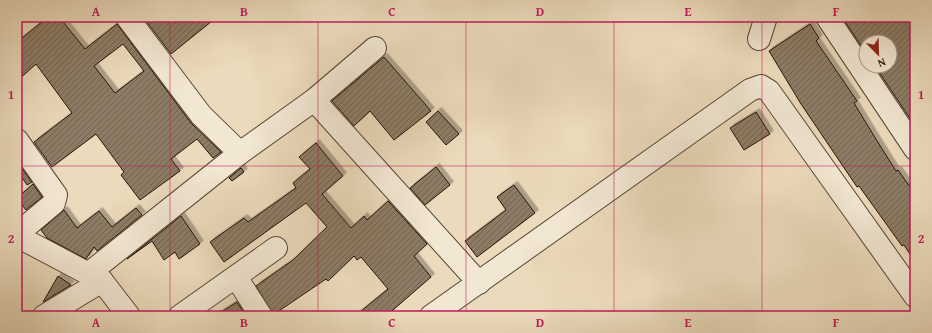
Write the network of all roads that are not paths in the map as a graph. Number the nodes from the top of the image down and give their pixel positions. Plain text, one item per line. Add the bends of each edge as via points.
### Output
1 (127, 17) edge
2 (766, 17) edge
3 (827, 17) edge
4 (759, 39) dead end
5 (375, 48) dead end
6 (314, 100) junction
7 (17, 140) edge
8 (915, 149) edge
9 (240, 153) junction
10 (17, 235) edge
11 (276, 248) dead end
12 (236, 277) junction
13 (95, 278) junction
14 (479, 283) junction
15 (915, 296) edge
16 (44, 316) edge
17 (128, 316) edge
18 (180, 316) edge
19 (261, 316) edge
20 (431, 316) edge

1 - 9 street via 201,115
2 - 4 street
3 - 8 street
5 - 6 street
6 - 9 street
6 - 14 street
7 - 10 street via 56,195 54,203
9 - 13 street
10 - 13 street
11 - 12 street
12 - 18 street
12 - 19 street
13 - 16 street
13 - 17 street
14 - 15 street via 750,90 761,86 769,91
14 - 20 street

